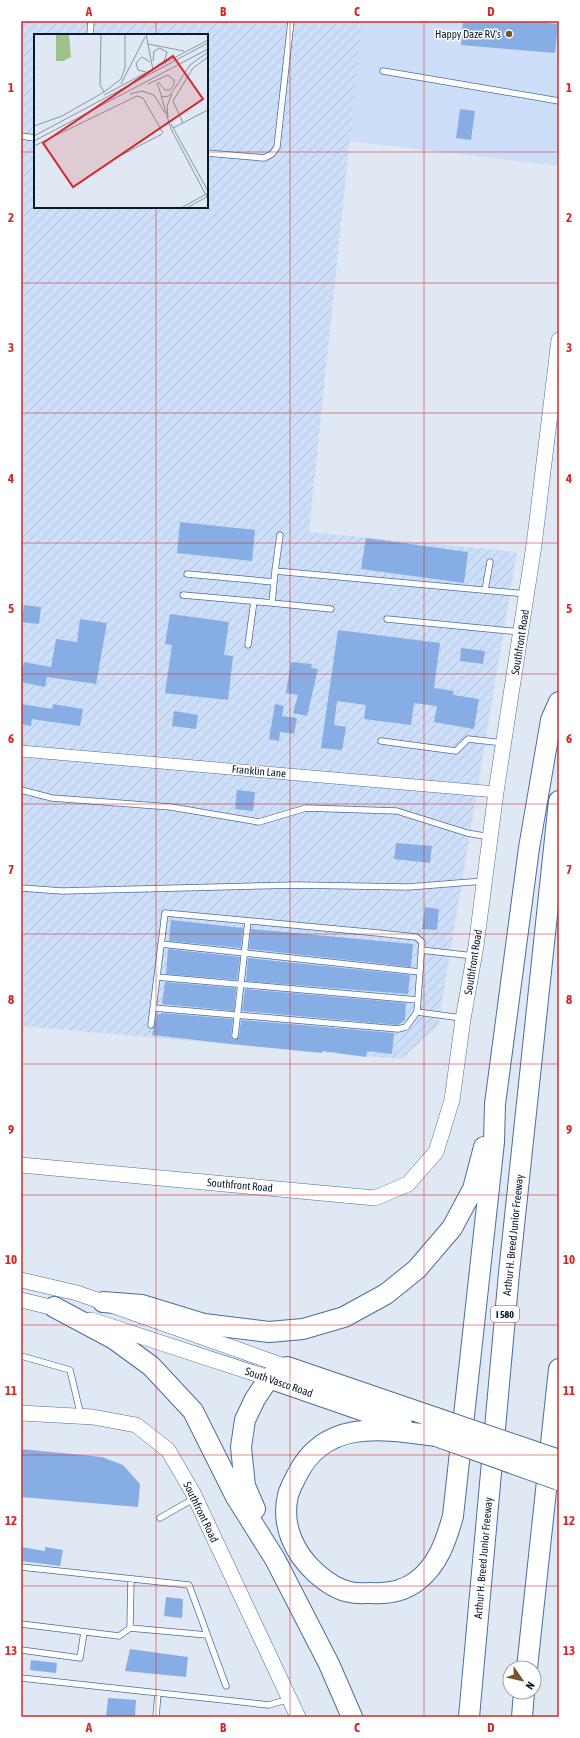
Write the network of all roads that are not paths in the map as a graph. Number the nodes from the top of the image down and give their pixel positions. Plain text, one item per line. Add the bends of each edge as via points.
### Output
1 (92, 21) edge
2 (291, 21) edge
3 (90, 34) edge
4 (383, 71) dead end
5 (559, 101) edge
6 (21, 136) edge
7 (34, 138) edge
8 (208, 153) edge
9 (559, 340) edge
10 (280, 535) dead end
11 (490, 562) dead end
12 (275, 571) junction
13 (187, 574) dead end
14 (274, 582) junction
15 (485, 590) junction
16 (527, 594) junction
17 (183, 595) dead end
18 (254, 601) junction
19 (272, 603) junction
20 (331, 609) dead end
21 (387, 619) dead end
22 (521, 632) junction
23 (248, 645) dead end
24 (559, 702) edge
25 (381, 741) dead end
26 (504, 743) junction
27 (21, 751) edge
28 (21, 790) edge
29 (496, 792) junction
30 (559, 802) edge
31 (490, 838) junction
32 (485, 880) junction
33 (21, 888) edge
34 (248, 921) junction
35 (161, 944) junction
36 (421, 950) junction
37 (244, 953) junction
38 (475, 956) junction
39 (420, 972) junction
40 (157, 977) junction
41 (241, 985) junction
42 (418, 1000) junction
43 (154, 1008) junction
44 (417, 1012) junction
45 (237, 1016) junction
46 (463, 1019) junction
47 (151, 1025) dead end
48 (235, 1036) dead end
49 (495, 1104) junction
50 (21, 1165) edge
51 (21, 1280) edge
52 (21, 1300) edge
53 (103, 1302) junction
54 (54, 1307) junction
55 (21, 1356) edge
56 (287, 1367) junction
57 (559, 1369) edge
58 (269, 1378) junction
59 (21, 1413) edge
60 (82, 1417) junction
61 (436, 1427) junction
62 (559, 1460) edge
63 (559, 1480) edge
64 (195, 1498) junction
65 (160, 1518) dead end
66 (275, 1559) junction
67 (21, 1567) edge
68 (131, 1579) junction
69 (21, 1624) edge
70 (130, 1628) junction
71 (84, 1632) junction
72 (207, 1635) junction
73 (21, 1650) edge
74 (528, 1660) edge
75 (21, 1678) edge
76 (226, 1686) dead end
77 (158, 1693) junction
78 (289, 1698) junction
79 (523, 1700) edge
80 (156, 1717) edge
81 (298, 1717) edge
82 (352, 1717) edge
83 (469, 1717) edge
84 (522, 1717) edge

1 - 3 lane
2 - 8 lane via 277,147 272,154 264,158
4 - 5 lane
6 - 7 lane
9 - 16 street, Southfront Road
10 - 12 lane
11 - 15 lane
12 - 14 lane
12 - 15 lane
13 - 14 lane
14 - 19 lane
15 - 16 lane
16 - 22 street, Southfront Road
17 - 18 lane
18 - 19 lane
18 - 23 lane
19 - 20 lane
21 - 22 lane
22 - 26 street, Southfront Road
24 - 49 highway via 551,720 529,848
25 - 26 lane via 456,751 468,739
26 - 29 street, Southfront Road
27 - 29 street, Franklin Lane
28 - 31 lane via 52,798 171,807 259,822 306,808 397,811
29 - 31 street, Southfront Road
30 - 83 highway, Arthur H. Breed Junior Freeway / I 580 via 509,1274
31 - 32 street, Southfront Road
32 - 33 lane via 408,887 297,885 62,891
32 - 38 street, Southfront Road
34 - 35 lane via 165,913
34 - 36 lane via 416,937 422,942
34 - 37 lane
35 - 37 lane
35 - 40 lane
36 - 38 lane
36 - 39 lane
37 - 39 lane
37 - 41 lane
38 - 46 street, Southfront Road
39 - 42 lane
40 - 41 lane
40 - 43 lane
41 - 42 lane
41 - 45 lane
42 - 44 lane
43 - 45 lane
43 - 47 lane
44 - 45 lane via 406,1027 398,1029
44 - 46 lane
45 - 48 lane
46 - 50 street, Southfront Road via 452,1100 436,1152 408,1184 375,1198
49 - 53 highway via 473,1189 452,1228 417,1268 386,1294 344,1317 303,1329 269,1332 204,1324 142,1306
49 - 61 highway via 494,1142 453,1516 444,1547 431,1567 417,1581 398,1591 349,1592 326,1582 304,1562 292,1541 286,1520 288,1494 302,1464 318,1448 337,1436 353,1431
51 - 53 street, South Vasco Road via 78,1293
52 - 54 street, South Vasco Road
53 - 56 street, South Vasco Road
54 - 58 street, South Vasco Road
54 - 66 highway via 114,1339 151,1366 178,1393 192,1410 236,1496
55 - 60 lane via 70,1370
56 - 58 highway
56 - 61 highway, South Vasco Road
57 - 74 highway
58 - 61 highway, South Vasco Road
58 - 66 highway via 245,1420 241,1448 245,1486
59 - 60 street, Southfront Road
60 - 64 street, Southfront Road via 136,1425 168,1450
61 - 62 highway, South Vasco Road, bridge
61 - 63 highway, South Vasco Road, bridge
64 - 65 lane
64 - 78 street, Southfront Road
66 - 82 highway via 329,1664
67 - 68 lane
68 - 70 lane
68 - 72 lane via 189,1585
69 - 71 lane
70 - 71 lane via 119,1636
70 - 72 lane
71 - 73 lane via 80,1658
72 - 76 lane
75 - 77 lane
77 - 78 lane via 269,1705
77 - 80 lane
78 - 81 street, Southfront Road
79 - 84 highway

